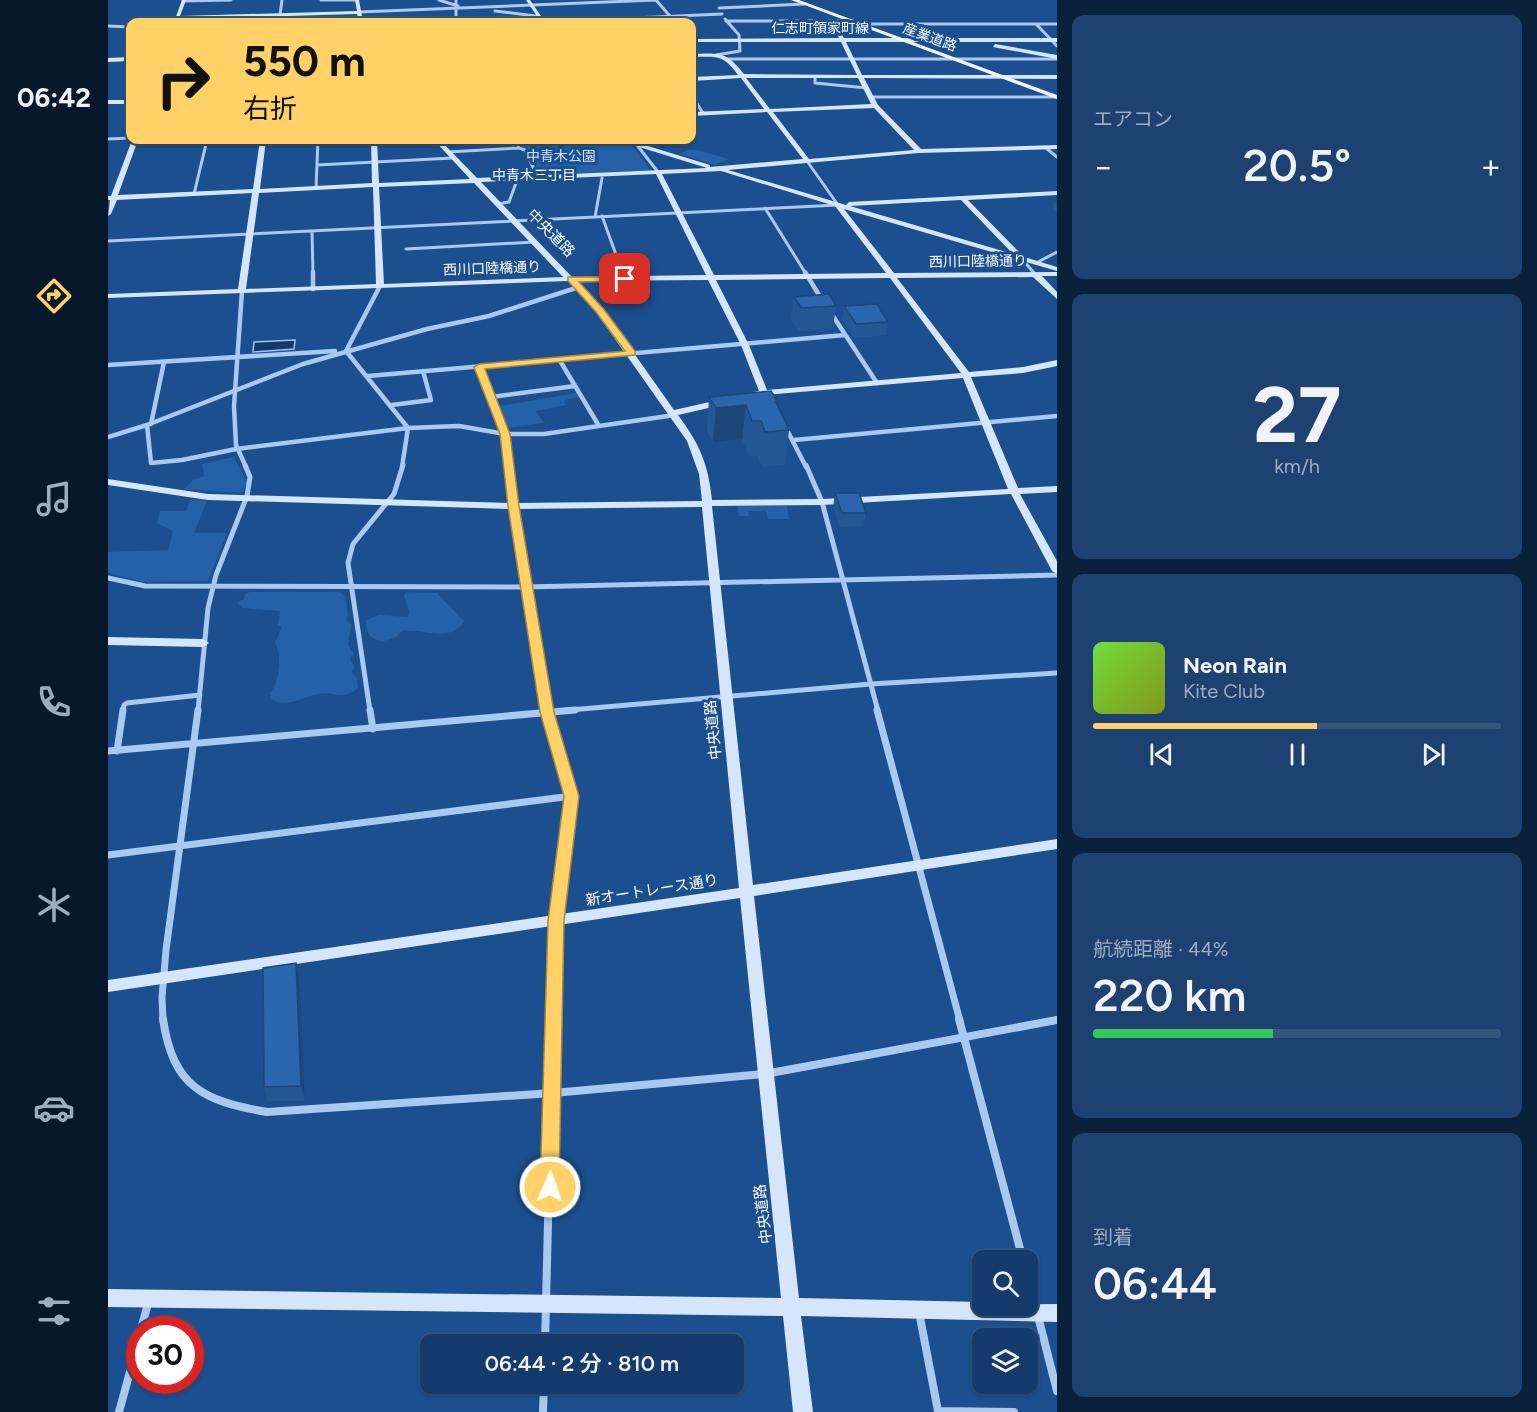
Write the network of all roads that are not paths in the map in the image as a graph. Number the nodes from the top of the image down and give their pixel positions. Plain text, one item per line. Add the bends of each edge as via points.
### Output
1 (183, 0) edge
2 (231, 0) edge
3 (282, 0) edge
4 (321, 0) edge
5 (357, 0) edge
6 (439, 0) edge
7 (456, 0) edge
8 (528, 0) edge
9 (656, 0) edge
10 (794, 0) edge
11 (804, 4) junction
12 (531, 6) junction
13 (456, 7) junction
14 (471, 8) junction
15 (359, 12) junction
16 (280, 14) junction
17 (722, 14) junction
18 (536, 16) junction
19 (670, 16) junction
20 (178, 18) edge
21 (211, 18) edge
22 (280, 18) edge
23 (360, 18) edge
24 (456, 18) edge
25 (538, 18) edge
26 (628, 18) edge
27 (726, 21) junction
28 (833, 21) junction
29 (853, 21) junction
30 (861, 24) junction
31 (1036, 24) junction
32 (1057, 24) edge
33 (108, 26) edge
34 (126, 27) edge
35 (740, 40) junction
36 (843, 40) junction
37 (906, 40) junction
38 (961, 40) junction
39 (1054, 40) edge
40 (696, 41) edge
41 (1057, 46) edge
42 (696, 55) edge
43 (716, 55) junction
44 (852, 58) junction
45 (954, 58) junction
46 (1057, 58) edge
47 (126, 59) edge
48 (727, 59) junction
49 (108, 60) edge
50 (743, 76) junction
51 (815, 77) junction
52 (861, 77) junction
53 (1005, 77) junction
54 (1057, 77) edge
55 (696, 78) edge
56 (867, 88) junction
57 (871, 97) junction
58 (1057, 97) edge
59 (108, 102) edge
60 (126, 102) edge
61 (696, 103) edge
62 (875, 106) junction
63 (768, 111) junction
64 (702, 113) junction
65 (696, 114) edge
66 (126, 138) edge
67 (108, 139) edge
68 (133, 144) edge
69 (206, 144) dead end
70 (262, 144) edge
71 (318, 144) edge
72 (374, 144) edge
73 (440, 144) edge
74 (518, 144) edge
75 (637, 144) edge
76 (642, 144) edge
77 (1057, 147) edge
78 (519, 148) junction
79 (1046, 148) junction
80 (919, 151) junction
81 (450, 155) junction
82 (1057, 157) edge
83 (376, 161) junction
84 (809, 164) junction
85 (317, 165) junction
86 (717, 169) junction
87 (658, 172) junction
88 (538, 178) junction
89 (602, 178) dead end
90 (510, 179) junction
91 (474, 181) junction
92 (376, 186) junction
93 (316, 188) junction
94 (255, 191) junction
95 (1057, 193) edge
96 (194, 194) junction
97 (111, 198) edge
98 (963, 198) junction
99 (497, 204) junction
100 (838, 204) junction
101 (765, 208) junction
102 (679, 212) junction
103 (108, 214) edge
104 (602, 216) junction
105 (595, 217) junction
106 (513, 221) junction
107 (378, 228) junction
108 (312, 231) junction
109 (250, 234) junction
110 (108, 242) edge
111 (534, 242) junction
112 (406, 249) dead end
113 (1057, 252) edge
114 (1022, 259) junction
115 (1036, 263) junction
116 (1057, 268) edge
117 (1035, 274) junction
118 (1057, 274) edge
119 (893, 276) junction
120 (807, 277) junction
121 (711, 278) junction
122 (625, 279) junction
123 (575, 283) junction
124 (380, 286) junction
125 (313, 289) junction
126 (242, 291) junction
127 (108, 296) edge
128 (1057, 297) edge
129 (845, 335) junction
130 (745, 345) junction
131 (346, 351) junction
132 (632, 353) junction
133 (234, 357) junction
134 (559, 359) junction
135 (164, 362) junction
136 (1057, 363) edge
137 (108, 365) edge
138 (479, 367) junction
139 (423, 371) junction
140 (966, 375) junction
141 (368, 376) junction
142 (877, 383) junction
143 (574, 386) junction
144 (233, 391) junction
145 (764, 393) junction
146 (491, 397) junction
147 (742, 397) edge
148 (731, 400) edge
149 (771, 404) edge
150 (392, 405) junction
151 (674, 414) junction
152 (1057, 416) edge
153 (780, 418) edge
154 (987, 423) junction
155 (149, 424) junction
156 (599, 426) junction
157 (408, 428) junction
158 (505, 434) junction
159 (108, 437) edge
160 (795, 440) junction
161 (236, 449) junction
162 (108, 482) edge
163 (1057, 489) edge
164 (1014, 491) junction
165 (246, 498) junction
166 (822, 502) junction
167 (387, 503) junction
168 (709, 503) junction
169 (514, 506) junction
170 (1057, 573) edge
171 (108, 578) edge
172 (843, 579) junction
173 (717, 582) junction
174 (212, 587) junction
175 (350, 587) junction
176 (526, 587) junction
177 (108, 641) edge
178 (204, 643) junction
179 (1057, 673) edge
180 (871, 684) junction
181 (200, 695) junction
182 (727, 698) junction
183 (547, 712) junction
184 (373, 729) junction
185 (195, 744) junction
186 (117, 751) junction
187 (108, 752) edge
188 (572, 796) junction
189 (1057, 844) edge
190 (181, 846) junction
191 (108, 855) edge
192 (917, 867) junction
193 (748, 893) junction
194 (556, 921) junction
195 (163, 979) junction
196 (108, 986) edge
197 (1057, 1020) edge
198 (964, 1036) junction
199 (765, 1074) junction
200 (553, 1093) junction
201 (1020, 1250) edge
202 (108, 1298) edge
203 (149, 1299) junction
204 (546, 1304) junction
205 (792, 1307) junction
206 (919, 1310) junction
207 (972, 1311) edge
208 (1038, 1313) edge
209 (1057, 1313) edge
210 (144, 1316) edge
211 (1038, 1316) edge
212 (545, 1334) edge
213 (126, 1386) edge
214 (1057, 1391) edge
215 (544, 1394) edge
216 (119, 1412) edge
217 (543, 1412) edge
218 (803, 1412) edge
219 (1014, 1412) edge

1 - 2 street
1 - 20 street
3 - 16 street
4 - 5 street
5 - 15 street
6 - 13 street
7 - 13 street
8 - 12 street
9 - 12 street
9 - 19 street
10 - 11 main road, 産業道路
11 - 17 street via 718,6
11 - 29 main road, 産業道路
12 - 14 street
12 - 18 street
13 - 14 street
13 - 15 street
13 - 24 street
14 - 18 street
15 - 16 street
15 - 23 street
16 - 21 street
16 - 22 street
17 - 19 street
17 - 27 street
18 - 25 street
19 - 26 street
27 - 28 street
27 - 35 street
28 - 29 street
28 - 36 street
29 - 30 main road, 産業道路
30 - 31 street
30 - 37 main road, 産業道路
31 - 32 street
31 - 39 street
33 - 34 street
35 - 36 street, 仁志町領家町線
35 - 40 street, 仁志町領家町線
35 - 43 street via 740,51
36 - 37 street, 仁志町領家町線
36 - 44 street
37 - 38 street, 仁志町領家町線
37 - 45 main road, 産業道路
38 - 39 street, 仁志町領家町線
38 - 46 street
39 - 41 street
42 - 43 street
43 - 48 street
44 - 45 street
44 - 48 street
44 - 52 street
45 - 46 street
45 - 53 main road, 産業道路
47 - 49 street
48 - 50 street
50 - 51 street
50 - 55 street
50 - 63 street
51 - 52 street
51 - 56 street via 816,83
52 - 53 street
52 - 56 street
53 - 54 street
53 - 58 main road, 産業道路
56 - 57 street
57 - 58 street
57 - 62 street
59 - 60 street
61 - 64 street
62 - 63 street
62 - 80 street
63 - 64 street
63 - 84 street
64 - 65 street
66 - 67 street
68 - 97 street
69 - 96 street
70 - 94 street
71 - 85 street
72 - 83 street
73 - 81 street, 中央道路
74 - 78 street
75 - 87 street
76 - 86 street
77 - 79 street
78 - 81 street
78 - 88 street via 525,150
79 - 80 street
79 - 82 street
80 - 84 street
81 - 83 street
81 - 91 street, 中央道路
83 - 85 street
83 - 92 street
84 - 86 street
84 - 100 street
85 - 93 street
86 - 87 street
86 - 100 street
87 - 88 street
87 - 102 street
88 - 90 street
89 - 105 street
90 - 91 street
90 - 99 street via 516,183 509,202
91 - 92 street
91 - 99 street, 中央道路
92 - 93 street
92 - 107 street
93 - 94 street
94 - 96 street
94 - 109 street
95 - 98 street
96 - 97 street
97 - 103 street
98 - 100 street
98 - 114 street
99 - 106 street, 中央道路
100 - 101 street
100 - 114 street
100 - 119 street
101 - 102 street
101 - 120 street
102 - 104 street
102 - 121 street
104 - 105 street
104 - 122 street
105 - 106 street
106 - 107 street
106 - 111 street, 中央道路
107 - 108 street
107 - 124 street
108 - 109 street
108 - 125 street
109 - 110 street
109 - 126 street
111 - 112 street
111 - 123 street, 中央道路
113 - 115 street
114 - 115 street
114 - 117 street
115 - 116 street
117 - 118 street, 西川口陸橋通り
117 - 119 street, 西川口陸橋通り
117 - 128 street
119 - 120 street, 西川口陸橋通り
119 - 140 street
120 - 121 street, 西川口陸橋通り
120 - 129 street
121 - 122 street, 西川口陸橋通り
121 - 130 street
122 - 123 street, 西川口陸橋通り
123 - 124 street, 西川口陸橋通り
123 - 131 street via 489,316
123 - 132 street, 中央道路
124 - 125 street, 西川口陸橋通り
124 - 131 street
125 - 126 street, 西川口陸橋通り
126 - 127 street, 西川口陸橋通り
126 - 133 street
129 - 130 street
129 - 142 street
130 - 132 street
130 - 145 street
131 - 133 street
131 - 141 street
131 - 144 street
132 - 134 street
132 - 151 street, 中央道路
133 - 135 street
133 - 144 street
134 - 138 street
134 - 143 street
135 - 137 street
135 - 155 street
136 - 140 street
138 - 139 street
138 - 146 street
139 - 141 street
139 - 150 street via 431,400
140 - 142 street
140 - 154 street
141 - 150 street
142 - 145 street
143 - 146 street
143 - 156 street
144 - 155 street
144 - 161 street
145 - 147 street
145 - 149 street
146 - 158 street
148 - 151 street
150 - 157 street
151 - 156 street
151 - 168 street, 中央道路 via 699,456
152 - 154 street
153 - 160 street
154 - 160 street
154 - 164 street
155 - 159 street
155 - 161 street via 151,463
156 - 158 street via 544,434
157 - 158 street via 459,426
157 - 161 street
157 - 167 street via 403,464
158 - 169 street
160 - 166 street
161 - 165 street via 251,479
162 - 165 street via 176,493
163 - 164 street
164 - 166 street
164 - 170 street
165 - 167 street
165 - 174 street
166 - 168 street
166 - 172 street
167 - 169 street
167 - 175 street via 353,544 348,563
168 - 169 street
168 - 173 street, 中央道路
169 - 176 street
170 - 172 street
171 - 174 street via 145,586
172 - 173 street
172 - 180 street
173 - 176 street
173 - 182 street, 中央道路
174 - 175 street
174 - 178 street
175 - 176 street
175 - 184 street
176 - 183 street
177 - 178 street
178 - 181 street
179 - 180 street
180 - 182 street
180 - 192 street
181 - 185 street
181 - 186 street via 124,705
182 - 183 street
182 - 193 street, 中央道路
183 - 184 street
183 - 188 street
184 - 185 street
185 - 186 street
185 - 190 street
186 - 187 street
188 - 190 street
188 - 194 street
189 - 192 street, 新オートレース通り
190 - 191 street
190 - 195 street
192 - 193 street, 新オートレース通り
192 - 198 street
193 - 194 street, 新オートレース通り
193 - 199 street, 中央道路
194 - 195 street, 新オートレース通り
194 - 200 street
195 - 196 street, 新オートレース通り
195 - 200 street via 165,1038 173,1061 202,1092 242,1109 267,1112
197 - 198 street
198 - 199 street
198 - 201 street
199 - 200 street
199 - 205 street, 中央道路
200 - 204 street
202 - 203 street
203 - 204 street
203 - 210 street
204 - 205 street
204 - 212 street
205 - 206 street
205 - 218 street, 中央道路
206 - 207 street
206 - 219 street via 938,1411
208 - 209 street
211 - 214 street
213 - 216 street
215 - 217 street

